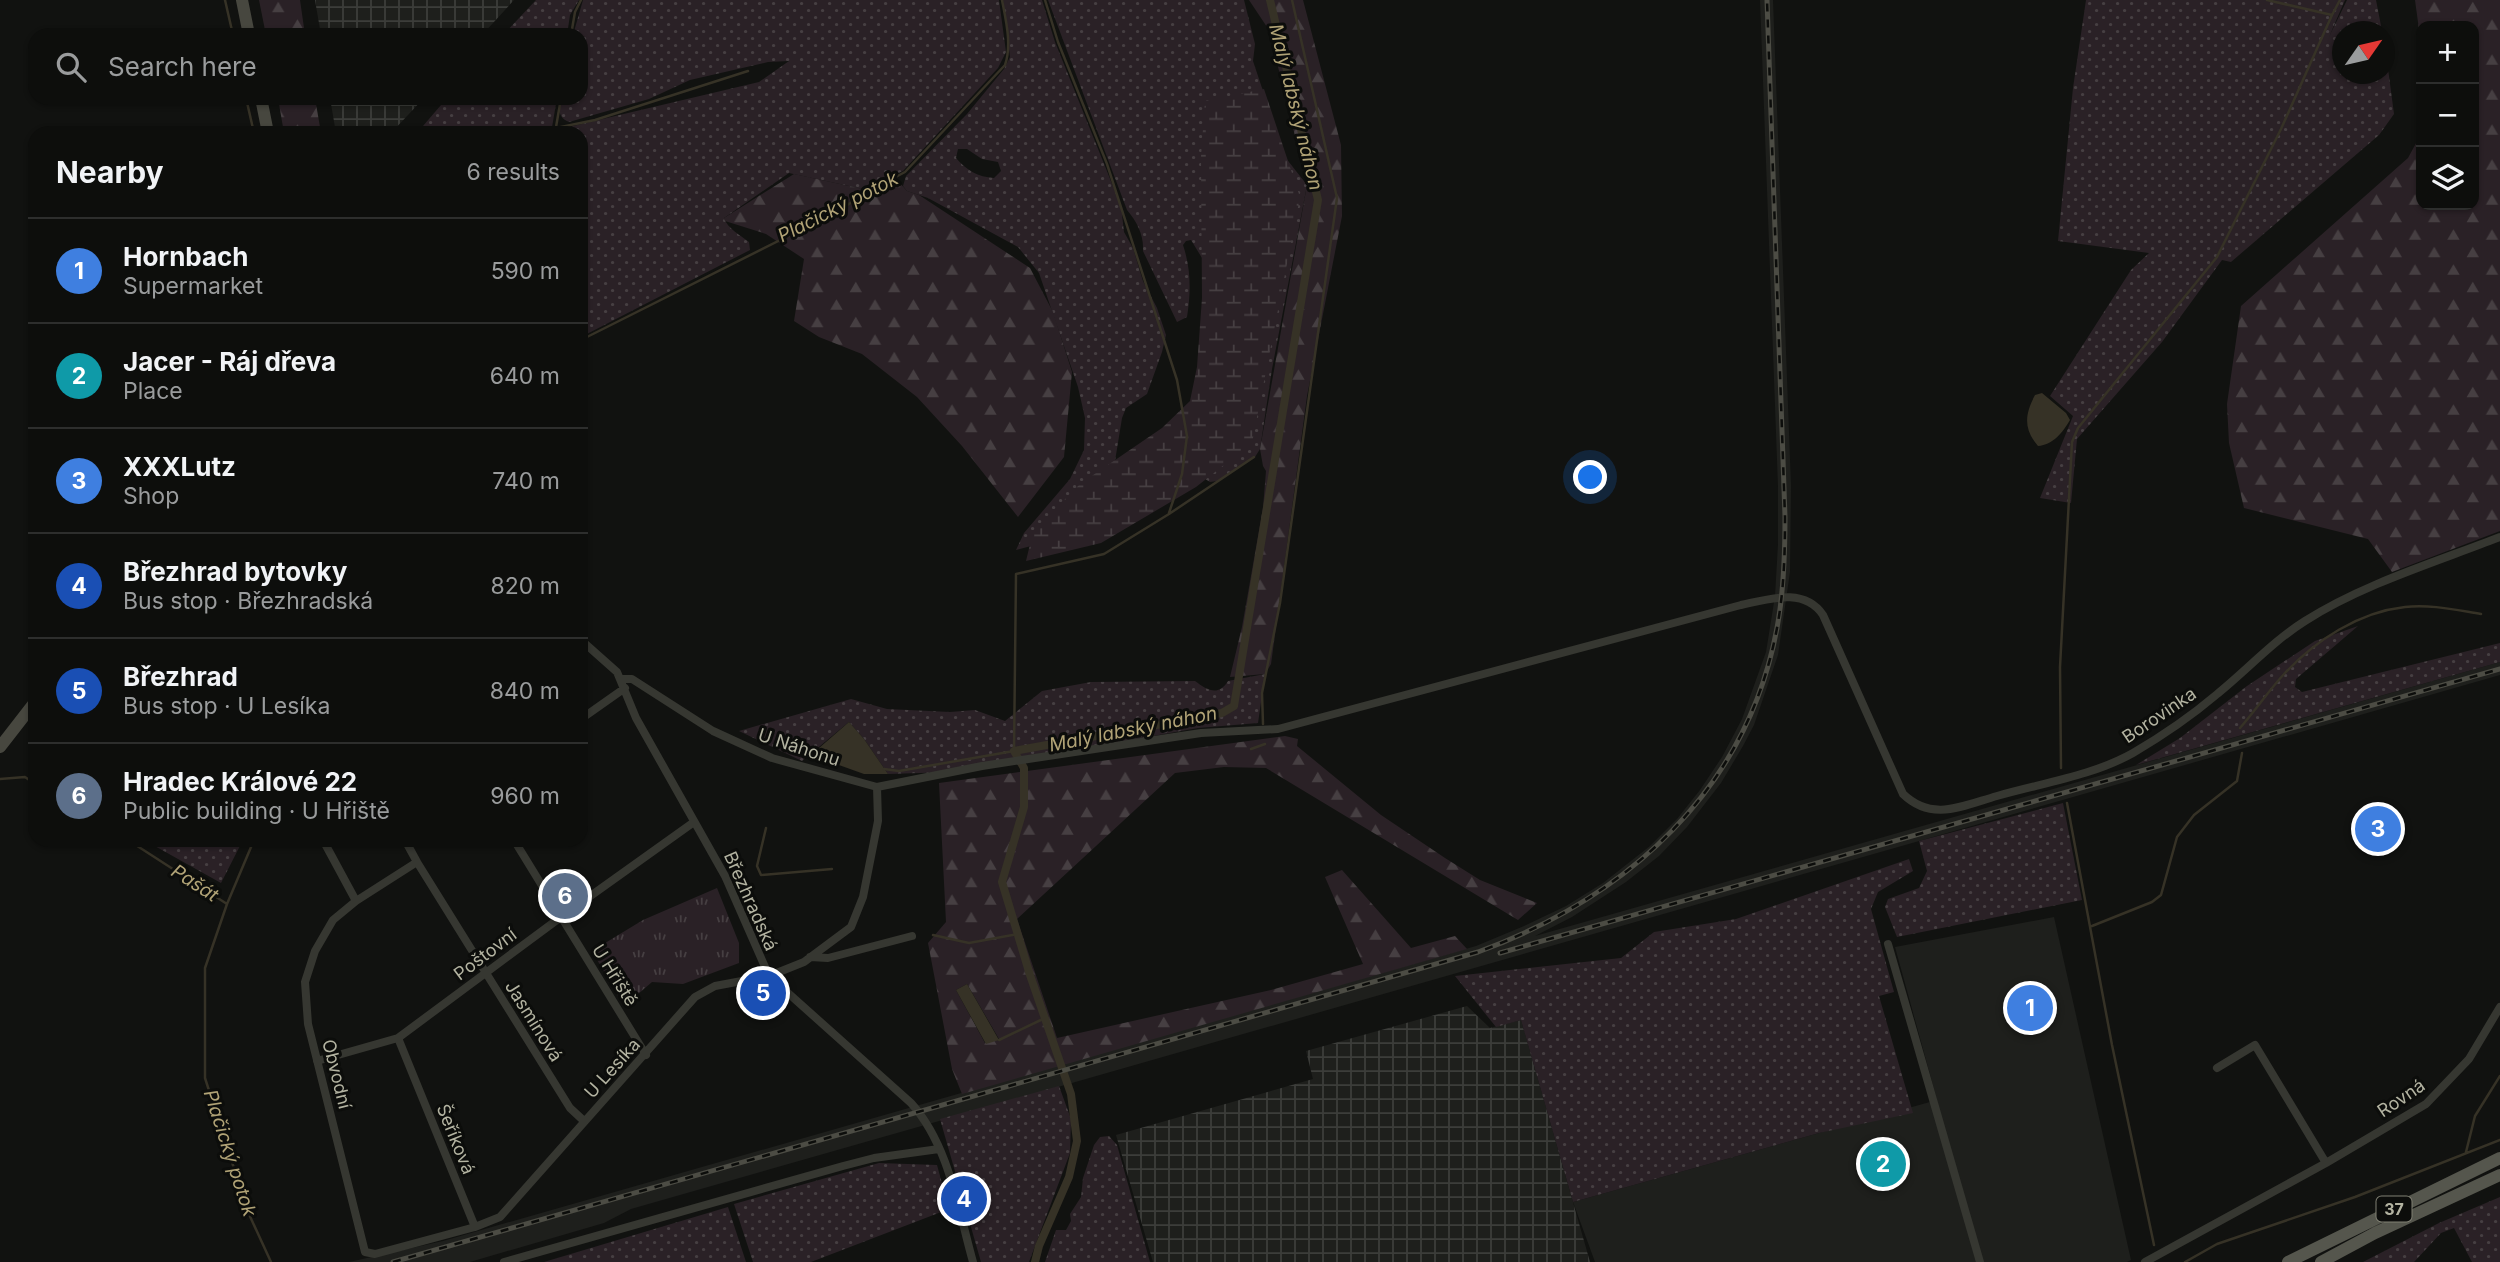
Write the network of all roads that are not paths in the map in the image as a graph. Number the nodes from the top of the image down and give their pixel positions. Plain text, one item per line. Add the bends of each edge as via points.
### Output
1 (242, 0) edge
2 (248, 28) edge
3 (262, 105) edge
4 (267, 126) edge
5 (2500, 537) edge
6 (588, 646) edge
7 (623, 684) junction
8 (28, 711) edge
9 (588, 713) edge
10 (0, 747) edge
11 (877, 787) junction
12 (1913, 804) joint
13 (694, 822) junction
14 (327, 847) edge
15 (409, 847) edge
16 (518, 847) edge
17 (417, 862) junction
18 (356, 901) junction
19 (561, 918) junction
20 (912, 936) dead end
21 (1888, 944) dead end
22 (810, 957) junction
23 (486, 973) junction
24 (769, 976) junction
25 (2500, 1007) edge
26 (398, 1038) junction
27 (646, 1055) junction
28 (317, 1061) junction
29 (2217, 1068) dead end
30 (584, 1121) junction
31 (939, 1149) junction
32 (2500, 1158) edge
33 (2326, 1163) junction
34 (2500, 1175) edge
35 (475, 1227) junction
36 (504, 1262) edge
37 (972, 1262) edge
38 (1980, 1262) edge
39 (2145, 1262) edge
40 (2288, 1262) edge
41 (2321, 1262) edge

1 - 2 main road
3 - 4 main road
5 - 12 street, Borovinka via 2394,578 2305,621 2202,706 2123,758 1960,806 1934,810
6 - 7 street, Březhradská
7 - 9 street
7 - 11 street, U Náhonu via 632,679 713,731 772,758
7 - 13 street, Březhradská via 636,718
8 - 10 main road
11 - 12 street, U Náhonu via 1201,733 1278,729 1741,605 1798,597 1810,601 1823,615 1903,794
11 - 22 street via 878,821 863,897 851,927
13 - 19 street, Poštovní
13 - 24 street, Březhradská via 725,876
14 - 18 street
15 - 17 street
16 - 19 street, U Hřiště
17 - 18 street, Obvodní
17 - 23 street, Jasmínová
18 - 28 street, Obvodní via 333,920 315,951 305,982
19 - 23 street, Poštovní
19 - 27 street, U Hřiště
20 - 22 street via 828,958
21 - 38 street
22 - 24 street, U Lesíka
23 - 26 street, Poštovní
23 - 30 street, Jasmínová via 570,1108
24 - 27 street, U Lesíka via 704,992
24 - 31 street, Březhradská via 911,1103
25 - 33 street, Rovná via 2469,1059 2426,1104
26 - 28 street, Poštovní
26 - 35 street, Šeříková
27 - 30 street, U Lesíka
28 - 35 street, Obvodní via 365,1252 375,1254
29 - 33 street via 2255,1045
30 - 35 street, U Lesíka via 500,1217
31 - 36 street via 843,1166
31 - 37 street, Březhradská
32 - 40 main road, 37
33 - 39 street, Rovná
34 - 41 main road, 37

